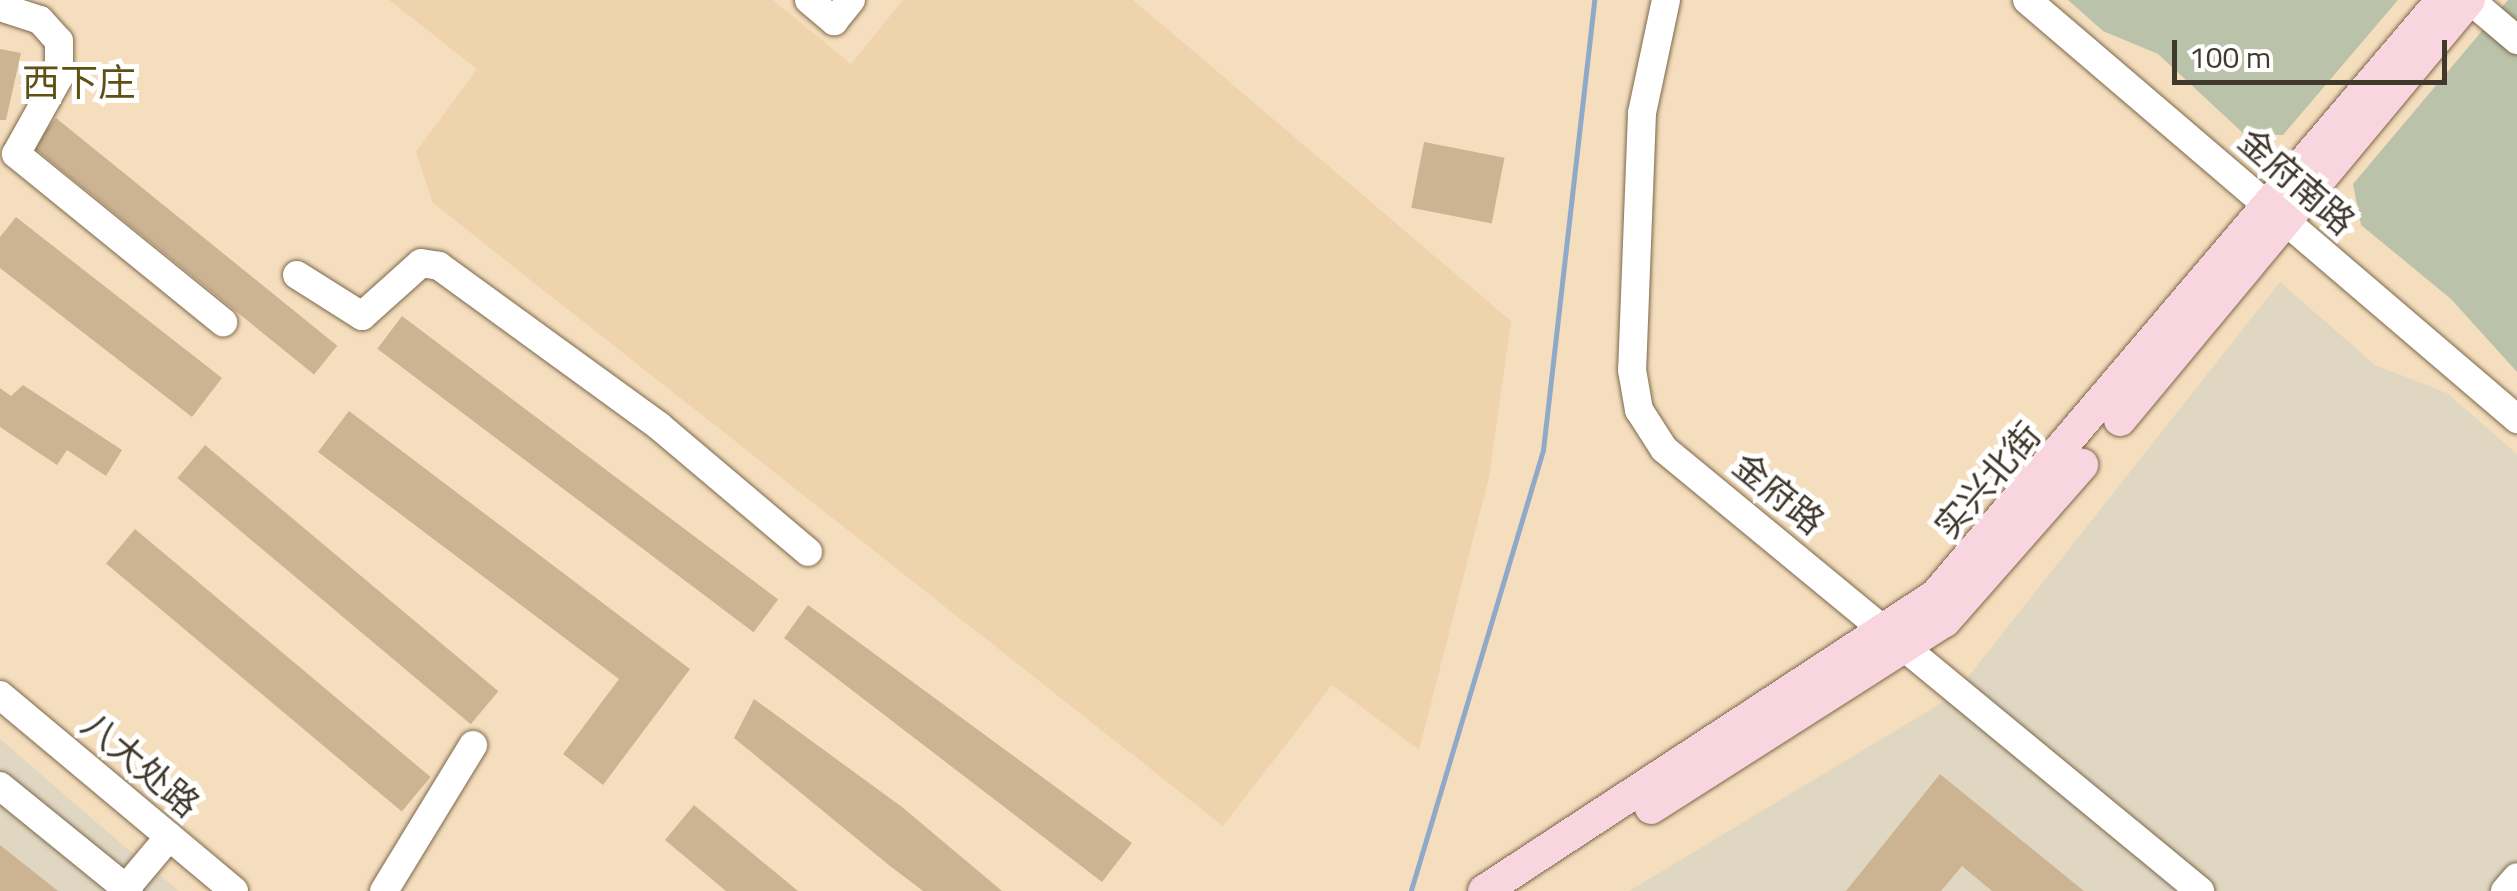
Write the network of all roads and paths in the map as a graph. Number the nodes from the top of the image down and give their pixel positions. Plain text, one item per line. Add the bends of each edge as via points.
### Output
1 (809, 0) edge
2 (1666, 0) edge
3 (2027, 0) edge
4 (2442, 0) edge
5 (2470, 0) edge
6 (0, 8) edge
7 (843, 11) edge
8 (2517, 40) edge
9 (2275, 212) junction
10 (297, 275) dead end
11 (223, 322) dead end
12 (2517, 419) edge
13 (808, 552) dead end
14 (1901, 638) junction
15 (0, 695) edge
16 (473, 745) dead end
17 (0, 786) edge
18 (169, 837) junction
19 (2517, 877) edge
20 (114, 884) edge
21 (229, 889) edge
22 (384, 891) edge
23 (1484, 891) edge
24 (1515, 891) edge
25 (2200, 891) edge
26 (2505, 891) edge

1 - 7 street
2 - 14 street, 金府路 via 1642,114 1632,370 1639,410 1664,448
3 - 9 street, 金府南路
4 - 9 main road, 实兴北街
5 - 8 street
5 - 9 main road, 实兴北街
6 - 11 street via 40,20 59,41 59,76 16,154
9 - 12 street, 金府南路
9 - 14 main road, 实兴北街 via 2000,566
10 - 13 street via 362,316 422,263 439,266 659,426
14 - 23 main road, 实兴北街
14 - 24 main road, 实兴北街
14 - 25 street, 金府路
15 - 18 street, 八大处路
16 - 22 street
17 - 20 street
18 - 20 street
18 - 21 street, 八大处路
19 - 26 street

